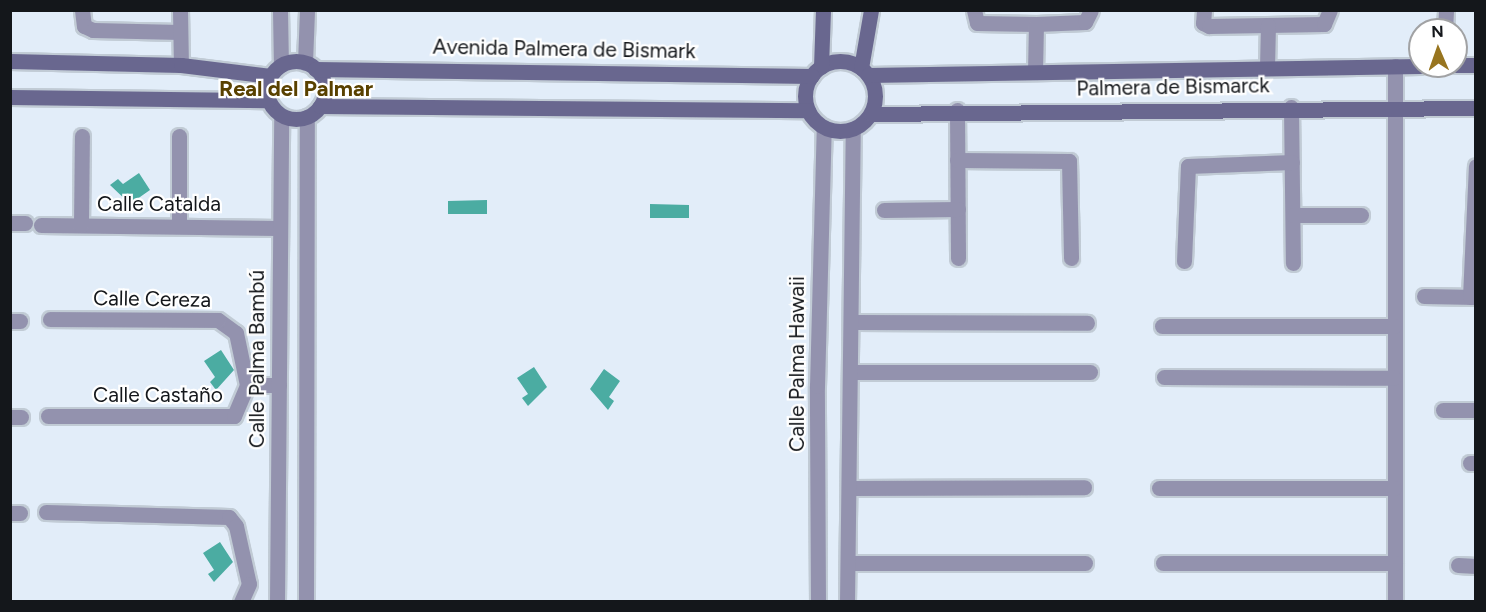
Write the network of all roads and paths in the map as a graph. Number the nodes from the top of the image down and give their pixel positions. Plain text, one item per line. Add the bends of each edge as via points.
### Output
1 (180, 10) edge
2 (280, 10) edge
3 (307, 10) edge
4 (823, 10) edge
5 (871, 10) edge
6 (974, 10) edge
7 (1091, 10) edge
8 (1204, 10) edge
9 (1330, 10) edge
10 (83, 18) edge
11 (1036, 24) junction
12 (1268, 25) junction
13 (180, 32) junction
14 (10, 61) edge
15 (181, 65) junction
16 (310, 66) junction
17 (1395, 66) junction
18 (1408, 66) edge
19 (1267, 68) junction
20 (276, 70) junction
21 (865, 71) junction
22 (816, 72) junction
23 (1035, 72) junction
24 (10, 97) edge
25 (268, 100) junction
26 (320, 106) junction
27 (1394, 106) junction
28 (1292, 107) junction
29 (1476, 108) edge
30 (808, 110) junction
31 (957, 110) junction
32 (871, 114) junction
33 (281, 116) junction
34 (307, 117) junction
35 (824, 127) junction
36 (853, 129) junction
37 (82, 136) dead end
38 (179, 136) dead end
39 (957, 160) junction
40 (1292, 162) junction
41 (1476, 166) edge
42 (958, 209) junction
43 (884, 210) dead end
44 (1361, 214) dead end
45 (1293, 215) junction
46 (179, 224) junction
47 (41, 225) dead end
48 (81, 225) junction
49 (278, 228) junction
50 (958, 258) dead end
51 (1071, 258) dead end
52 (1184, 261) dead end
53 (1293, 263) dead end
54 (1424, 296) dead end
55 (1473, 297) edge
56 (50, 319) dead end
57 (854, 322) junction
58 (1087, 322) dead end
59 (1162, 326) dead end
60 (1395, 326) junction
61 (853, 372) junction
62 (1090, 372) dead end
63 (1164, 377) dead end
64 (1394, 378) junction
65 (247, 385) junction
66 (279, 385) junction
67 (1443, 410) dead end
68 (1476, 410) edge
69 (48, 417) dead end
70 (1084, 487) dead end
71 (850, 488) junction
72 (1159, 488) dead end
73 (1394, 488) junction
74 (45, 513) dead end
75 (848, 563) junction
76 (1085, 563) dead end
77 (1163, 563) dead end
78 (1395, 563) junction
79 (1458, 565) dead end
80 (1476, 566) edge
81 (249, 584) junction
82 (278, 584) junction
83 (240, 602) edge
84 (277, 602) edge
85 (306, 602) edge
86 (819, 602) edge
87 (848, 602) edge
88 (1395, 602) edge

1 - 13 street
2 - 20 street
3 - 16 street
4 - 22 street
5 - 21 street
6 - 11 street via 976,23
7 - 11 street via 1085,22
8 - 12 street via 1203,23 1209,26
9 - 12 street via 1324,24
10 - 13 street
11 - 23 street
12 - 19 street
13 - 15 street
14 - 15 street
15 - 20 street
16 - 20 street
16 - 22 street, Avenida Palmera de Bismark
16 - 26 street via 325,88
17 - 18 street, Palmera de Bismarck
17 - 19 street, Palmera de Bismarck
17 - 27 street
19 - 23 street, Palmera de Bismarck
20 - 25 street
21 - 22 street via 841,61
21 - 23 street, Palmera de Bismarck
21 - 32 street via 875,101
22 - 30 street
24 - 25 street
25 - 33 street
26 - 30 street
26 - 34 street
27 - 28 street, Palmera de Bismarck
27 - 29 street, Palmera de Bismarck
27 - 60 street
28 - 31 street, Palmera de Bismarck
28 - 40 street
30 - 35 street
31 - 32 street, Palmera de Bismarck
31 - 39 street
32 - 36 street
33 - 34 street
33 - 49 street, Calle Palma Bambú
34 - 85 street
35 - 36 street
35 - 86 street, Calle Palma Hawaii via 817,386
36 - 57 street
37 - 48 street
38 - 46 street
39 - 42 street
39 - 51 street via 1069,161
40 - 45 street
40 - 52 street via 1188,166
41 - 55 street
42 - 43 street
42 - 50 street
44 - 45 street
45 - 53 street
46 - 48 street, Calle Catalda
46 - 49 street, Calle Catalda
47 - 48 street, Calle Catalda
49 - 66 street, Calle Palma Bambú
54 - 55 street
56 - 65 street, Calle Cereza via 218,320 236,333
57 - 58 street
57 - 61 street
59 - 60 street
60 - 64 street
61 - 62 street
61 - 71 street
63 - 64 street
64 - 73 street
65 - 66 street
65 - 69 street, Calle Castaño via 234,416
66 - 82 street, Calle Palma Bambú
67 - 68 street
70 - 71 street
71 - 75 street
72 - 73 street
73 - 78 street
74 - 81 street via 219,513 236,525
75 - 76 street
75 - 87 street
77 - 78 street
78 - 88 street
79 - 80 street
81 - 82 street
81 - 83 street
82 - 84 street, Calle Palma Bambú

